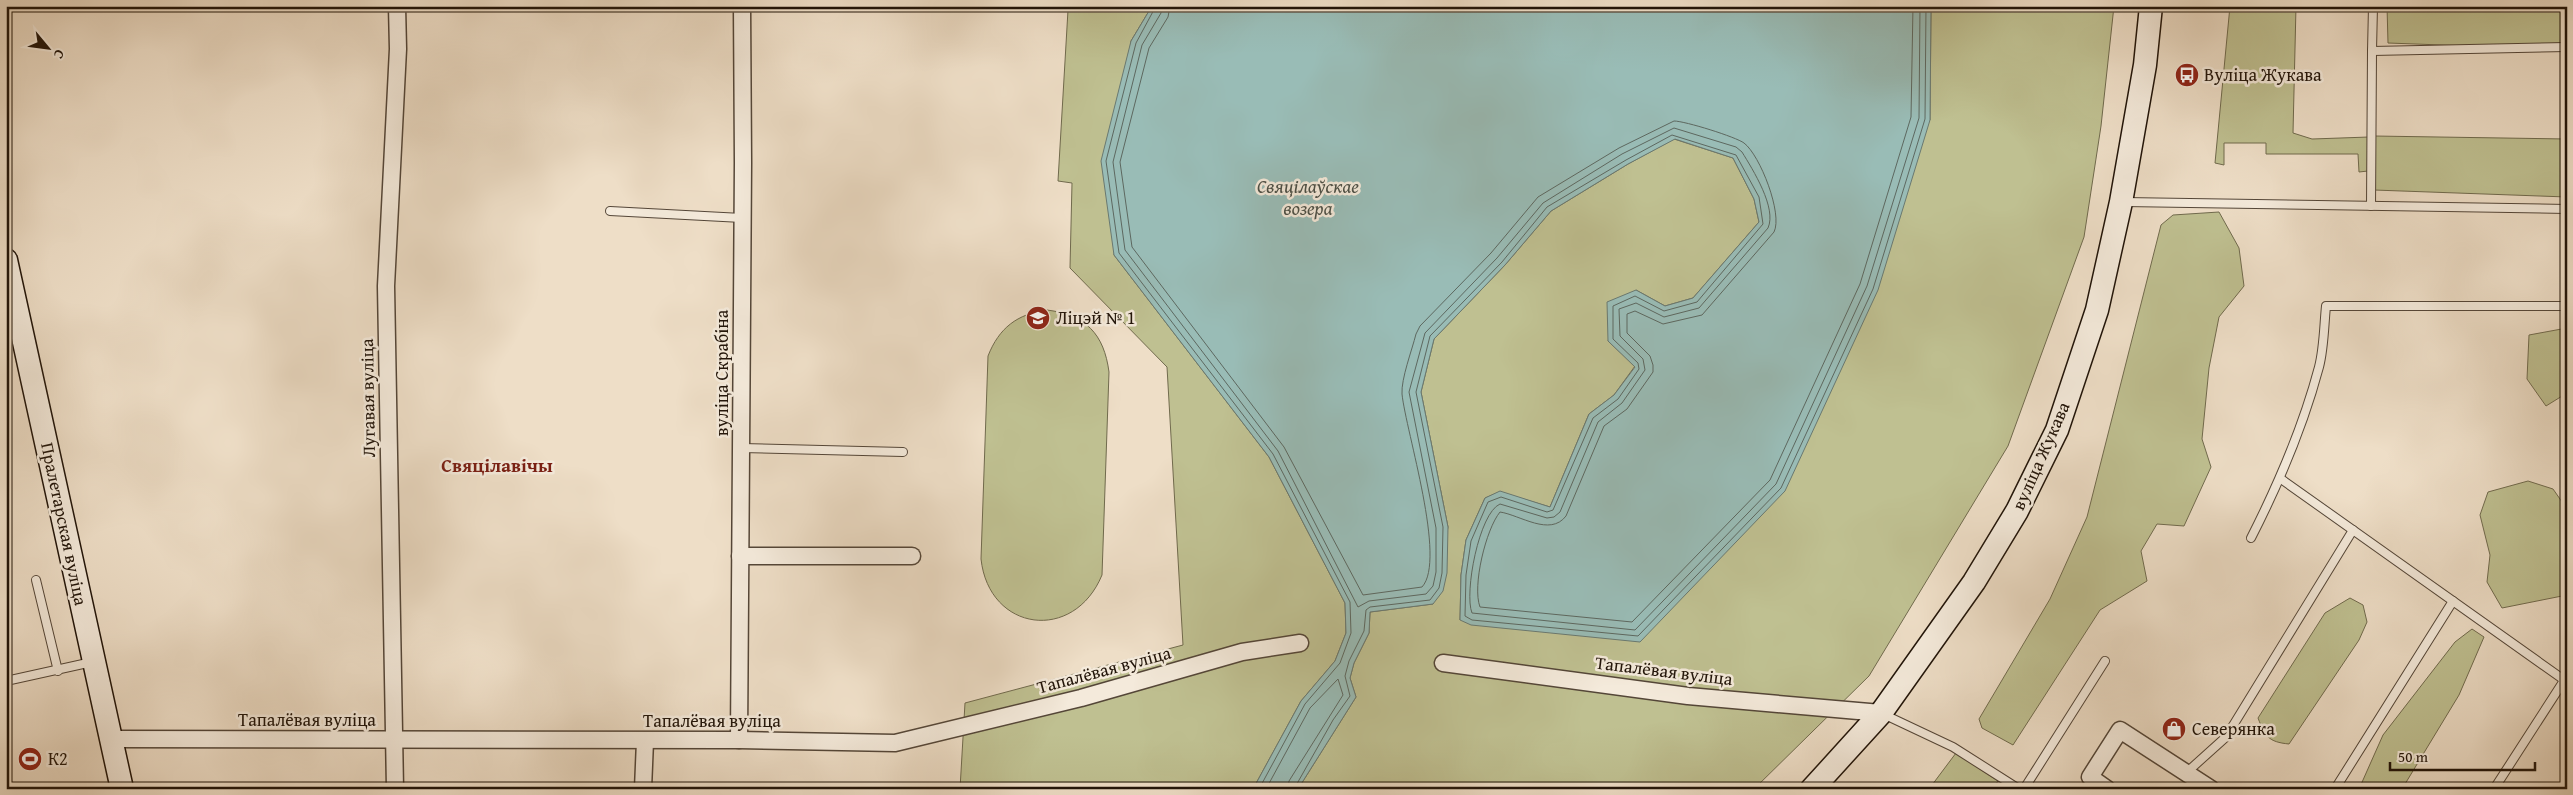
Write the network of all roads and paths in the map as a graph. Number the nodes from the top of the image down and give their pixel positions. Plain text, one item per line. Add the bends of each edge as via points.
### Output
1 (397, 6) edge
2 (742, 6) edge
3 (2151, 6) edge
4 (2373, 6) edge
5 (2567, 47) edge
6 (2372, 51) junction
7 (2122, 202) junction
8 (2371, 206) junction
9 (2567, 209) edge
10 (610, 211) dead end
11 (742, 218) junction
12 (6, 260) edge
13 (2567, 306) edge
14 (741, 448) junction
15 (903, 452) dead end
16 (2281, 479) junction
17 (2353, 530) junction
18 (2251, 538) dead end
19 (740, 556) junction
20 (912, 556) dead end
21 (36, 580) dead end
22 (2453, 601) junction
23 (1300, 643) dead end
24 (94, 661) junction
25 (2105, 661) dead end
26 (1443, 663) dead end
27 (58, 670) junction
28 (6, 681) edge
29 (2566, 681) edge
30 (1881, 714) junction
31 (110, 739) junction
32 (394, 740) junction
33 (739, 740) junction
34 (645, 741) junction
35 (2186, 773) junction
36 (122, 789) edge
37 (394, 789) edge
38 (643, 789) edge
39 (1812, 789) edge
40 (2019, 789) edge
41 (2024, 789) edge
42 (2107, 789) edge
43 (2211, 789) edge
44 (2335, 789) edge
45 (2494, 789) edge

1 - 32 street, Лугавая вуліца via 398,49 386,286
2 - 11 street, вуліца Скрабіна
3 - 7 street, вуліца Жукава via 2145,65
4 - 6 lane
5 - 6 lane
6 - 8 lane
7 - 8 lane
7 - 30 street, вуліца Жукава via 2097,310 2057,430 2017,511 1974,582
8 - 9 lane
10 - 11 lane
11 - 14 street, вуліца Скрабіна
12 - 24 street, Пралетарская вуліца
13 - 16 lane via 2326,306 2319,365
14 - 15 lane
14 - 19 street, вуліца Скрабіна
16 - 17 lane
16 - 18 lane
17 - 22 lane
17 - 35 lane via 2226,738
19 - 20 street
19 - 33 street, вуліца Скрабіна
21 - 27 lane
22 - 29 lane
22 - 44 lane
23 - 33 street, Тапалёвая вуліца via 1242,652 1081,698 895,743
24 - 27 lane
24 - 31 street, Пралетарская вуліца
25 - 41 lane
26 - 30 street, Тапалёвая вуліца via 1688,696
27 - 28 lane
29 - 45 lane
30 - 39 street, вуліца Жукава
30 - 40 lane via 1953,747
31 - 32 street, Тапалёвая вуліца
31 - 36 street, Пралетарская вуліца
32 - 34 street, Тапалёвая вуліца
32 - 37 street, Лугавая вуліца
33 - 34 street, Тапалёвая вуліца
34 - 38 street
35 - 42 street via 2120,730 2090,777
35 - 43 street

